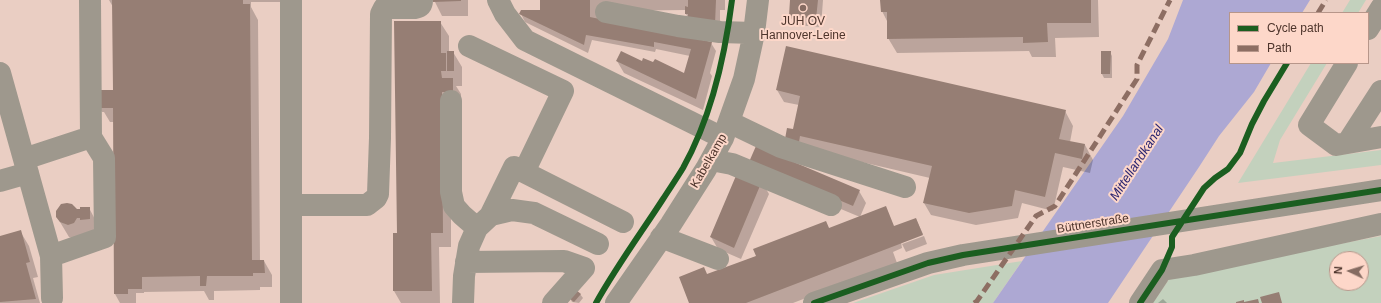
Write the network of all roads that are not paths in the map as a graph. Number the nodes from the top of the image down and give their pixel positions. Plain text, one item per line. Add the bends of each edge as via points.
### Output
1 (90, 0) edge
2 (291, 0) edge
3 (422, 0) edge
4 (498, 0) edge
5 (758, 0) edge
6 (1381, 8) edge
7 (606, 12) dead end
8 (1369, 27) edge
9 (754, 33) junction
10 (469, 46) dead end
11 (1346, 64) edge
12 (0, 73) edge
13 (1381, 91) edge
14 (451, 102) dead end
15 (726, 130) junction
16 (91, 137) junction
17 (1381, 137) edge
18 (1348, 142) junction
19 (711, 160) junction
20 (26, 166) junction
21 (524, 172) junction
22 (0, 181) edge
23 (905, 187) dead end
24 (1381, 190) edge
25 (291, 205) junction
26 (831, 205) dead end
27 (483, 222) junction
28 (623, 222) dead end
29 (1381, 224) edge
30 (661, 237) junction
31 (598, 244) dead end
32 (51, 256) junction
33 (718, 259) dead end
34 (466, 262) junction
35 (52, 298) dead end
36 (291, 303) edge
37 (463, 303) edge
38 (553, 303) edge
39 (616, 303) edge
40 (814, 303) edge
41 (1140, 303) edge

1 - 16 street
2 - 25 street
3 - 25 street via 419,7 384,8 380,14 380,138 376,198 367,204
4 - 15 street via 505,14 525,40
5 - 9 street, Kabelkamp
6 - 8 street
7 - 9 street via 713,31
9 - 15 street, Kabelkamp via 744,79
10 - 21 street via 563,91
11 - 18 street via 1309,125 1336,145
12 - 20 street
13 - 18 street
14 - 27 street via 451,192 454,206 462,215
15 - 19 street, Kabelkamp
15 - 23 street
16 - 20 street
16 - 32 street via 104,158 105,237
17 - 18 street
19 - 26 street via 732,164
19 - 30 street, Kabelkamp
20 - 22 street
20 - 32 street
21 - 27 street via 514,167
21 - 28 street
24 - 40 street, Büttnerstraße via 963,255 928,263
25 - 36 street
27 - 31 street via 512,210 534,213
27 - 34 street via 469,246
29 - 41 street via 1162,270
30 - 33 street
30 - 39 street, Kabelkamp
32 - 35 street
34 - 37 street
34 - 38 street via 564,260 584,268

